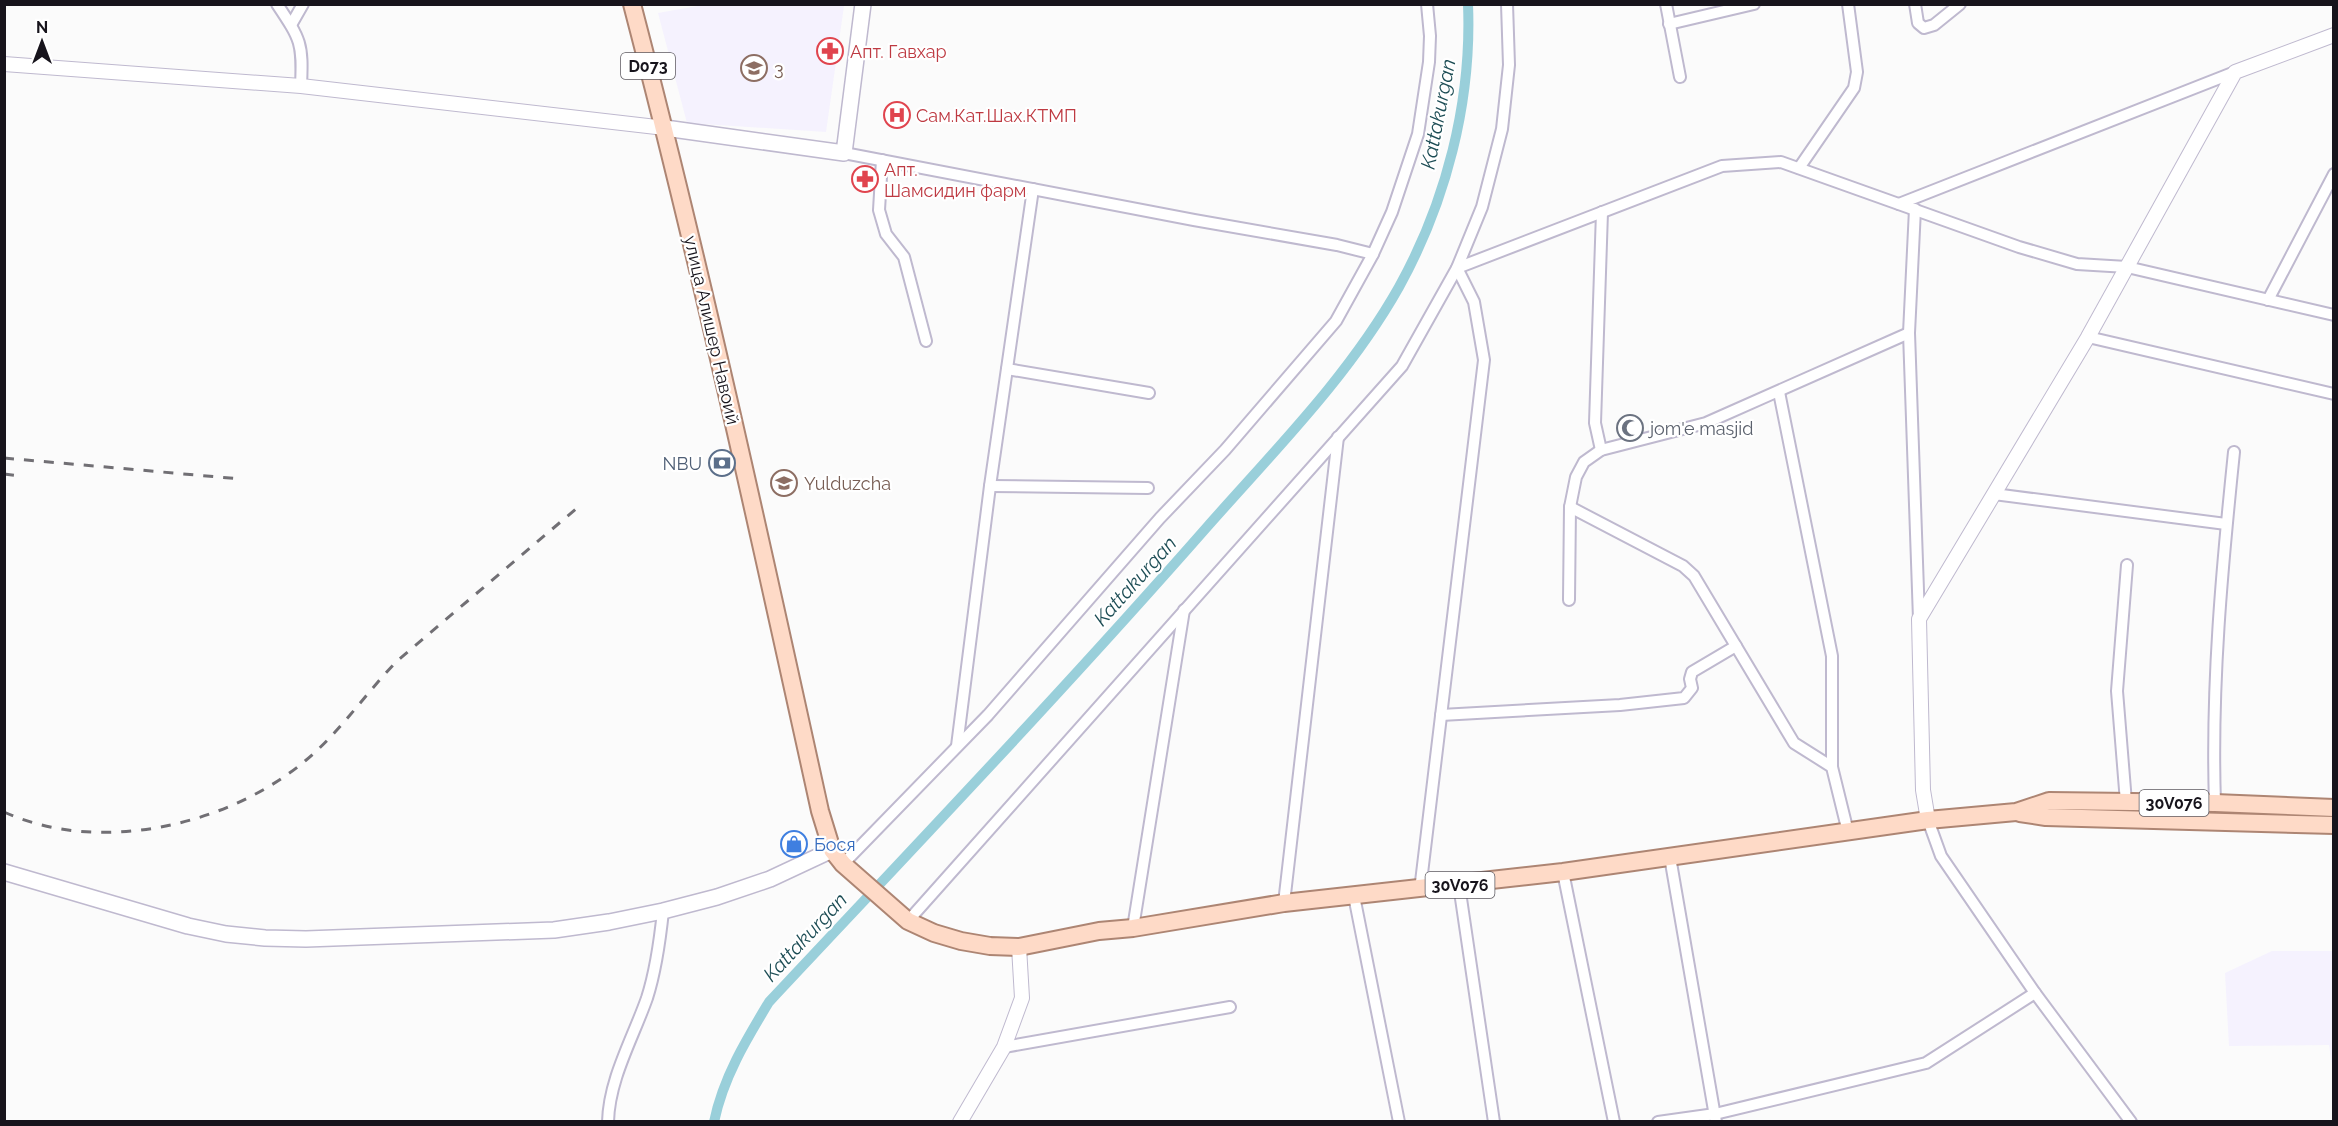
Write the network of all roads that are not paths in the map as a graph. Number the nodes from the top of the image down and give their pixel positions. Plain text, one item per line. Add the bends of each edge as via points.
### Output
1 (277, 4) edge
2 (303, 4) edge
3 (632, 4) edge
4 (863, 4) edge
5 (1427, 4) edge
6 (1507, 4) edge
7 (1666, 4) edge
8 (1754, 4) edge
9 (1848, 4) edge
10 (1915, 4) edge
11 (1960, 4) edge
12 (1669, 24) junction
13 (291, 25) junction
14 (2334, 34) edge
15 (4, 64) edge
16 (2235, 72) junction
17 (1680, 77) dead end
18 (301, 86) junction
19 (665, 128) junction
20 (844, 153) junction
21 (882, 160) junction
22 (1798, 168) junction
23 (2334, 174) edge
24 (1033, 189) junction
25 (1899, 204) junction
26 (1915, 209) junction
27 (1602, 212) junction
28 (1373, 254) junction
29 (2127, 267) junction
30 (1457, 268) junction
31 (2268, 300) junction
32 (2334, 315) edge
33 (1909, 333) junction
34 (2088, 337) junction
35 (926, 341) dead end
36 (1007, 369) junction
37 (1779, 392) junction
38 (1149, 393) dead end
39 (2334, 394) edge
40 (1338, 437) junction
41 (1601, 450) junction
42 (2234, 452) dead end
43 (990, 486) junction
44 (1148, 488) dead end
45 (1994, 494) junction
46 (1570, 507) junction
47 (2226, 524) junction
48 (2127, 565) dead end
49 (1569, 600) dead end
50 (1184, 610) junction
51 (1919, 619) junction
52 (1736, 646) junction
53 (1441, 715) junction
54 (957, 747) junction
55 (1832, 767) junction
56 (2126, 802) junction
57 (2215, 803) junction
58 (2334, 808) edge
59 (2016, 812) junction
60 (1928, 820) junction
61 (2334, 825) edge
62 (1848, 832) junction
63 (832, 850) junction
64 (1670, 857) junction
65 (843, 864) junction
66 (4, 872) edge
67 (1563, 872) junction
68 (1459, 885) junction
69 (1420, 890) junction
70 (1354, 896) junction
71 (1284, 903) junction
72 (663, 911) junction
73 (908, 921) junction
74 (1133, 928) junction
75 (1019, 947) junction
76 (2036, 993) junction
77 (1230, 1007) dead end
78 (1004, 1047) junction
79 (1716, 1118) edge
80 (608, 1122) edge
81 (960, 1122) edge
82 (1399, 1122) edge
83 (1494, 1122) edge
84 (1614, 1122) edge
85 (1658, 1122) edge
86 (2131, 1122) edge

1 - 13 street
2 - 13 street
3 - 19 main road, улица Алишер Навоий / D073
4 - 20 main road
5 - 28 street via 1429,62 1418,134 1392,212
6 - 30 street via 1509,65 1502,129 1482,207
7 - 12 street
8 - 12 street
9 - 22 street via 1857,72 1854,88
10 - 11 street via 1918,23 1924,28 1935,25
12 - 17 street
13 - 18 street via 302,53
14 - 16 street
15 - 18 street
16 - 25 street
16 - 29 street
18 - 19 street
19 - 20 main road
19 - 63 main road, улица Алишер Навоий / D073 via 820,812
20 - 21 street
21 - 24 street
21 - 35 street via 879,210 886,234 904,257
22 - 25 street
22 - 27 street via 1781,162 1722,166
23 - 31 street
24 - 28 street
24 - 36 street
25 - 26 street
26 - 29 street via 2077,264
26 - 33 street
27 - 30 street
27 - 41 street via 1595,423
28 - 54 street via 1336,321
29 - 31 street
29 - 34 street
30 - 40 street via 1402,366
30 - 53 street via 1474,302 1484,360
31 - 32 street
33 - 37 street
33 - 51 street
34 - 39 street
34 - 45 street
36 - 38 street
36 - 43 street
37 - 41 street via 1707,423
37 - 55 street via 1832,656
40 - 50 street
40 - 71 street
41 - 46 street via 1584,462 1576,477
42 - 47 street
43 - 44 street
43 - 54 street
45 - 47 street
45 - 51 street
46 - 49 street
46 - 52 street via 1683,566 1694,576
47 - 57 street via 2212,735
48 - 56 street via 2117,691
50 - 73 street
50 - 74 street
51 - 60 street via 1923,790
52 - 53 street via 1692,672 1692,688 1684,698
52 - 55 street via 1794,743
53 - 69 street
54 - 65 street
55 - 62 street
56 - 57 main road, 30V076
56 - 59 main road, 30V076 via 2049,801
57 - 58 main road, 30V076
59 - 60 main road, 30V076
59 - 61 main road, 30V076 via 2046,817
60 - 62 main road, 30V076
60 - 76 street via 1941,856
62 - 64 main road, 30V076
63 - 65 main road, улица Алишер Навоий / 30V076
63 - 72 main road via 770,879
64 - 67 main road, 30V076
64 - 79 street
65 - 73 main road, 30V076
66 - 72 main road via 188,926 265,938 554,930
67 - 68 main road, 30V076
67 - 84 street
68 - 69 main road, 30V076
68 - 83 street
69 - 70 main road, 30V076
70 - 71 main road, 30V076
70 - 82 street
71 - 74 main road, 30V076
72 - 80 street via 647,996 608,1102
73 - 75 main road, 30V076 via 961,941
74 - 75 main road, 30V076
75 - 78 street via 1022,998
76 - 79 street via 1926,1063
76 - 86 street
77 - 78 street
78 - 81 street
79 - 85 street

